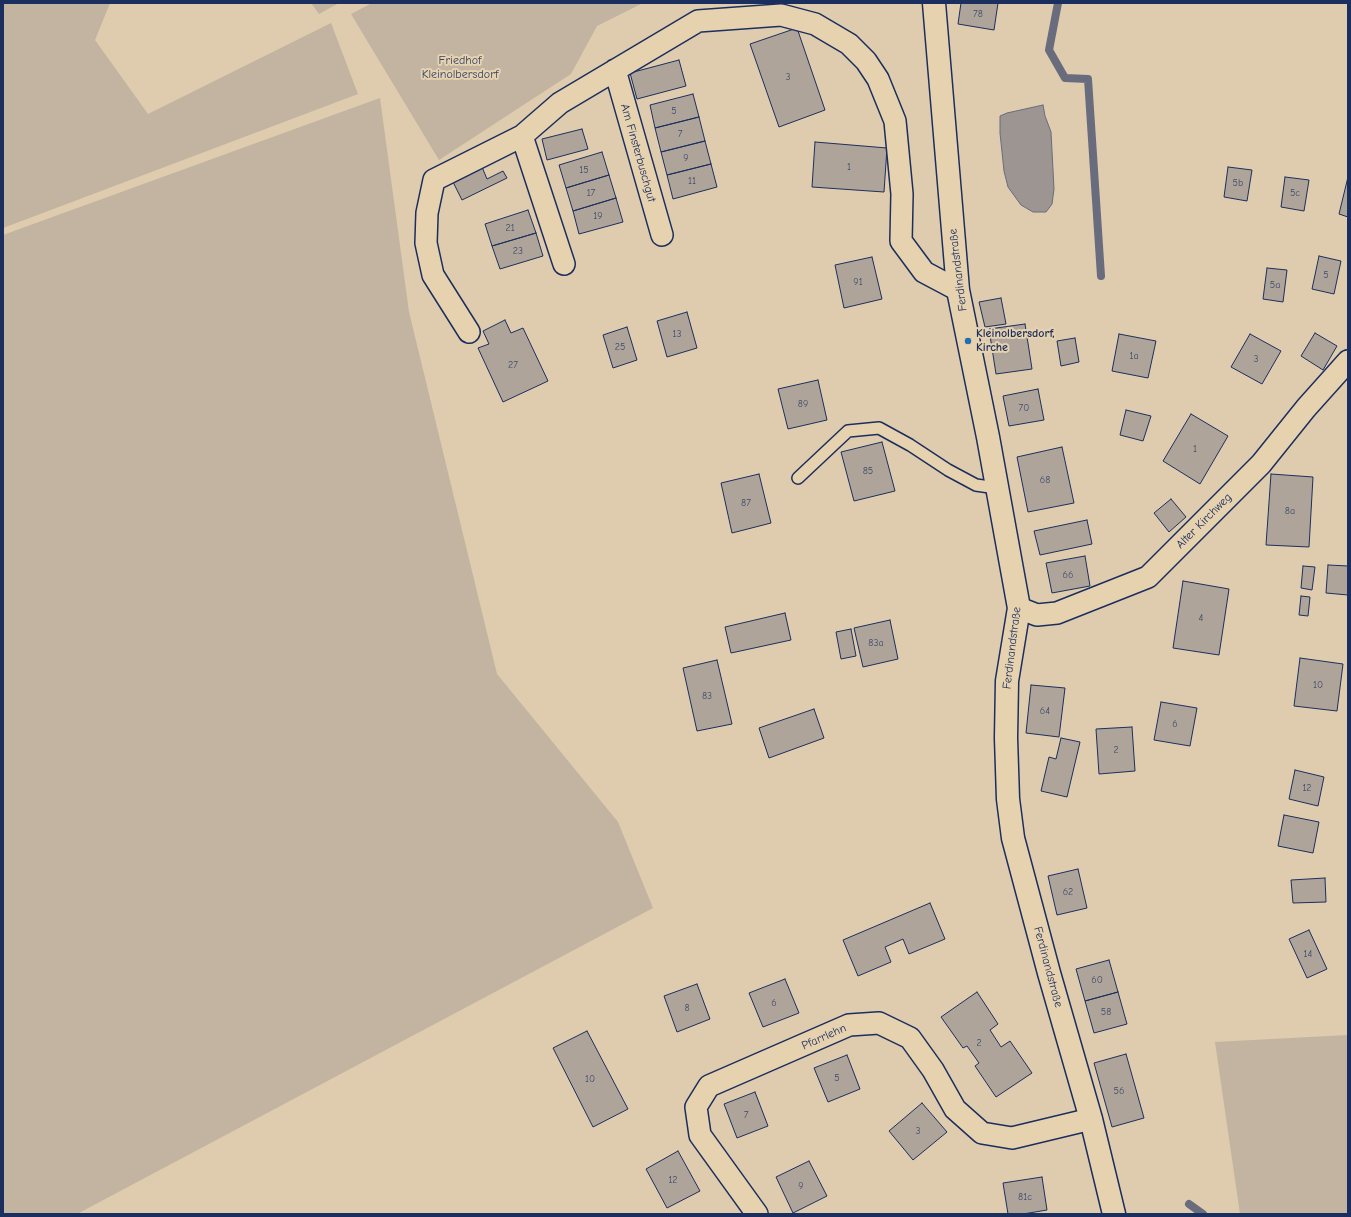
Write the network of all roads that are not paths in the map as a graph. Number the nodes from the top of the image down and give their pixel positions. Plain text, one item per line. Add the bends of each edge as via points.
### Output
1 (934, 3) edge
2 (615, 70) junction
3 (522, 136) junction
4 (662, 235) dead end
5 (564, 264) dead end
6 (958, 290) junction
7 (469, 332) dead end
8 (1348, 361) edge
9 (798, 478) dead end
10 (997, 488) junction
11 (1019, 608) junction
12 (1090, 1119) junction
13 (758, 1214) edge
14 (1114, 1214) edge

1 - 6 street, Ferdinandstraße
2 - 3 street via 560,103
2 - 4 street, Am Finsterbuschgut
2 - 6 street via 698,20 781,15 815,24 849,44 866,61 878,79 895,121 902,194 901,241 924,272
3 - 5 street
3 - 7 street via 434,180 427,213 426,243 433,275
6 - 10 street, Ferdinandstraße
8 - 11 street, Alter Kirchweg via 1261,464 1148,576 1056,613 1037,615
9 - 10 lane via 848,431 879,428 976,485
10 - 11 street, Ferdinandstraße
11 - 12 street, Ferdinandstraße via 1007,681 1008,799 1012,830
12 - 13 street, Pfarrlehn via 1012,1138 982,1133 955,1109 933,1070 910,1038 879,1023 849,1025 710,1086 696,1107 700,1135
12 - 14 street, Ferdinandstraße

